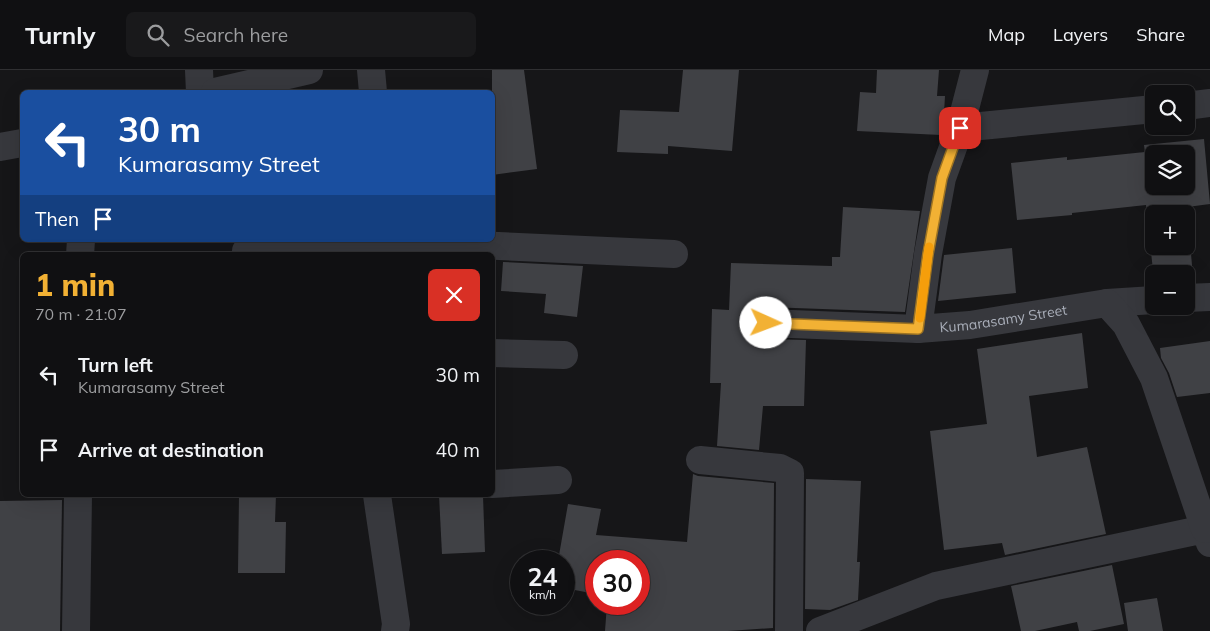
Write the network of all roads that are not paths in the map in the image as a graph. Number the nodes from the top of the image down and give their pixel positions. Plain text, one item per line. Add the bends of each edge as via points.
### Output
1 (199, 70) edge
2 (310, 70) edge
3 (371, 70) edge
4 (975, 70) edge
5 (200, 90) edge
6 (224, 90) edge
7 (373, 90) edge
8 (1210, 103) edge
9 (1195, 105) edge
10 (1145, 110) edge
11 (960, 128) junction
12 (20, 143) edge
13 (0, 147) edge
14 (388, 245) edge
15 (246, 251) dead end
16 (674, 254) dead end
17 (1210, 297) edge
18 (1195, 298) edge
19 (1145, 301) edge
20 (1107, 303) junction
21 (766, 323) dead end
22 (918, 329) junction
23 (495, 352) edge
24 (564, 355) dead end
25 (700, 460) dead end
26 (558, 480) dead end
27 (495, 484) edge
28 (78, 497) edge
29 (378, 497) edge
30 (1208, 533) edge
31 (76, 631) edge
32 (396, 631) edge
33 (789, 631) edge
34 (820, 631) edge

1 - 5 street
2 - 6 street
3 - 7 street
4 - 11 street, Kumarasamy Street
8 - 9 street
10 - 11 street
11 - 22 street, Kumarasamy Street via 942,178
12 - 13 street
14 - 15 street
14 - 16 street
17 - 18 street
19 - 20 street, Kumarasamy Street
20 - 22 street, Kumarasamy Street
20 - 30 street via 1126,324 1154,378
21 - 22 street
23 - 24 street
25 - 33 street via 780,468 790,473
26 - 27 street
28 - 31 street
29 - 32 street
30 - 34 street via 936,586

